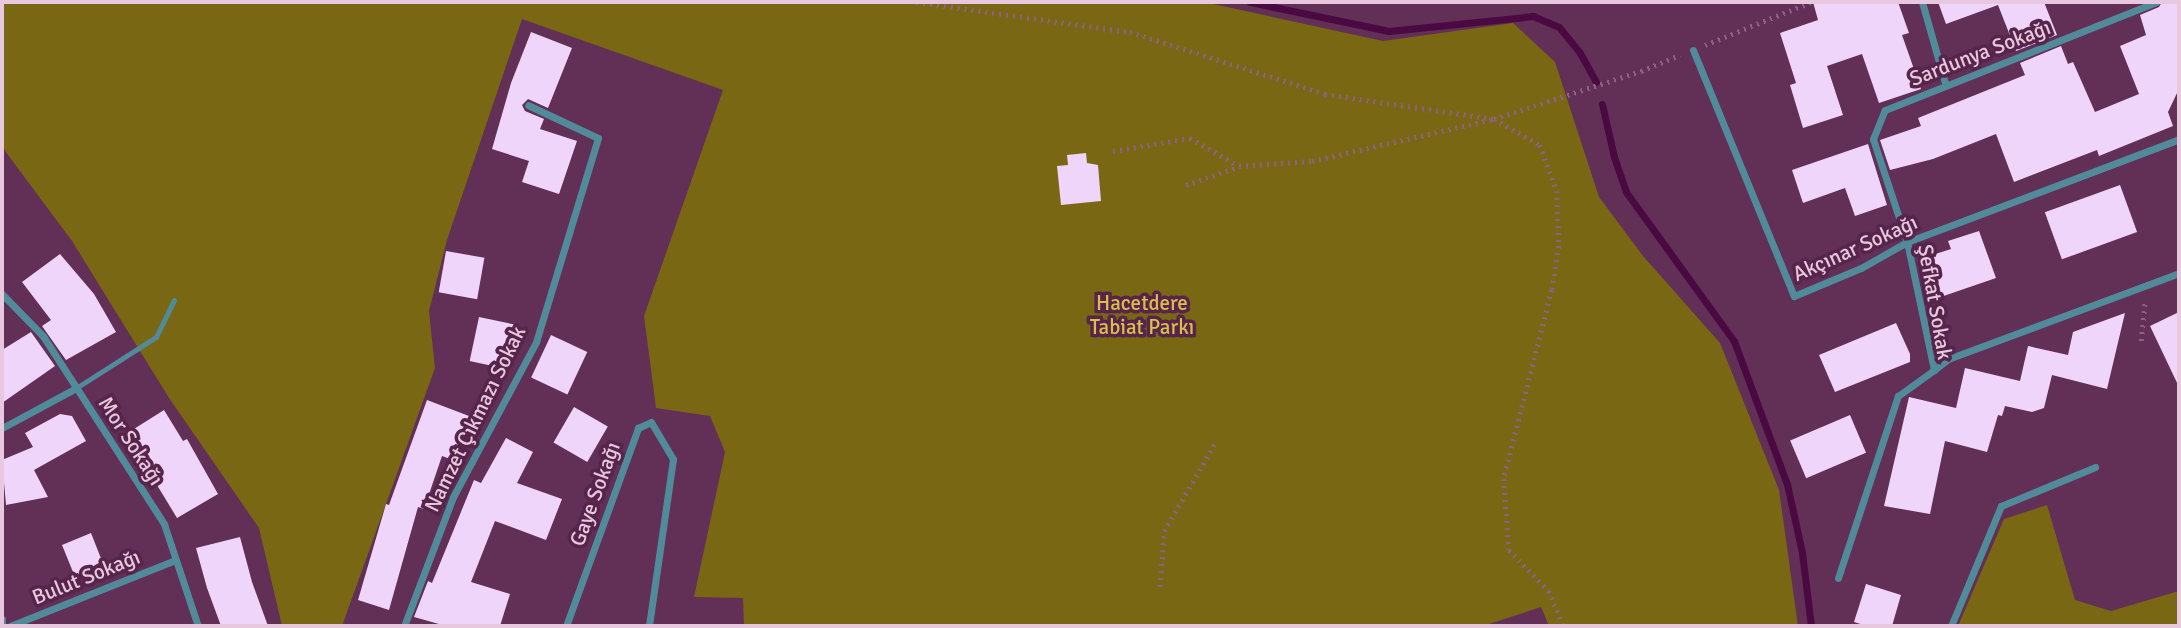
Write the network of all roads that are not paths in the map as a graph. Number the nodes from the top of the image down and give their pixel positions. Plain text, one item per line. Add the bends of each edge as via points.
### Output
1 (1922, 2) edge
2 (2156, 2) edge
3 (1693, 50) road end
4 (1946, 86) junction
5 (528, 106) dead end
6 (1873, 139) joint
7 (2179, 139) edge
8 (1907, 242) junction
9 (2179, 273) edge
10 (2, 294) edge
11 (174, 300) dead end
12 (1934, 370) junction
13 (76, 388) junction
14 (2, 428) edge
15 (2095, 467) dead end
16 (175, 560) junction
17 (1838, 578) dead end
18 (2, 619) edge
19 (2, 626) edge
20 (10, 626) edge
21 (198, 626) edge
22 (404, 626) edge
23 (566, 626) edge
24 (649, 626) edge
25 (1951, 626) edge

1 - 4 street
2 - 4 street, Sardunya Sokağı
3 - 8 street, Akçınar Sokağı via 1794,296 1861,268
4 - 6 street, Sardunya Sokağı via 1885,110
5 - 22 street, Namzet Çıkmazı Sokak via 598,138 536,342 453,496
6 - 8 street, Şefkat Sokak
7 - 8 street, Akçınar Sokağı
8 - 12 street, Şefkat Sokak
9 - 12 street via 1948,359
10 - 13 street, Mor Sokağı via 43,336
11 - 13 lane via 156,337
12 - 17 street, Şefkat Sokak via 1898,396
13 - 14 street
13 - 16 street, Mor Sokağı via 164,524
15 - 25 street via 2001,506
16 - 20 street, Bulut Sokağı
16 - 21 street, Mor Sokağı
18 - 19 street
23 - 24 street, Gaye Sokağı via 638,428 651,422 673,459

